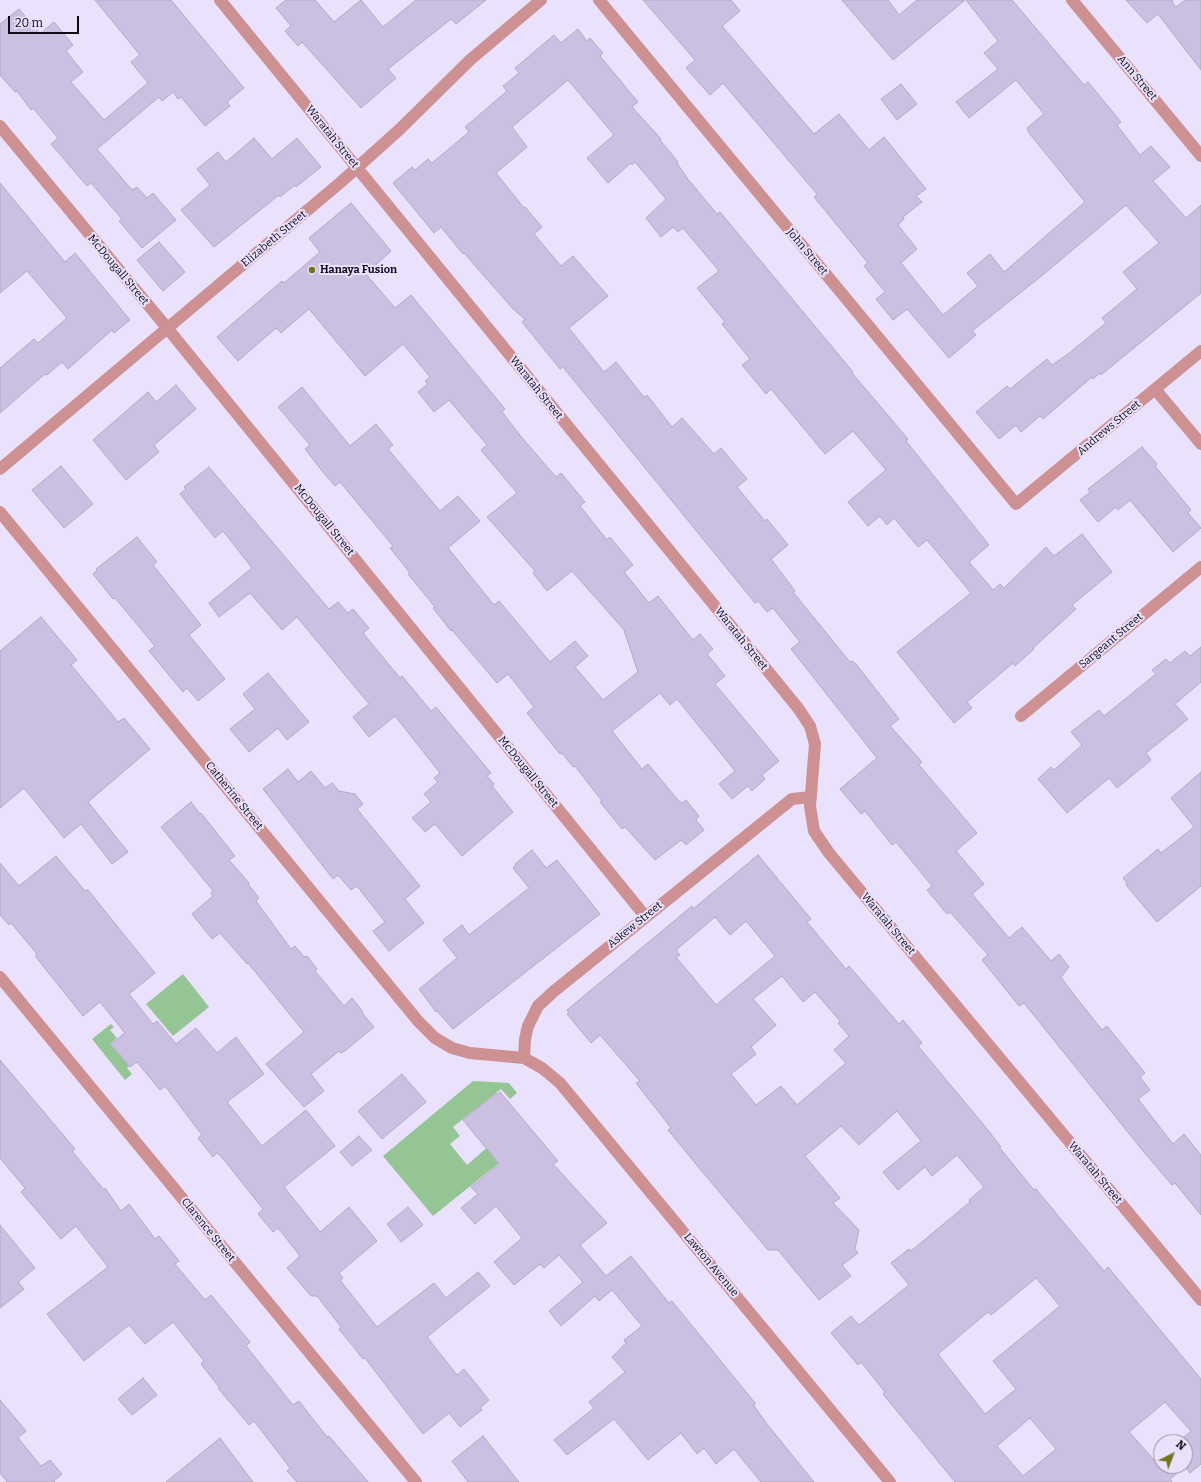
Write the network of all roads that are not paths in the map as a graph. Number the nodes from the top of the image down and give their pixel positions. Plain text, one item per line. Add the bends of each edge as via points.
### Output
1 (220, 0) edge
2 (541, 0) edge
3 (599, 0) edge
4 (1072, 0) edge
5 (0, 126) edge
6 (1201, 156) edge
7 (357, 168) junction
8 (168, 328) junction
9 (1201, 351) edge
10 (1155, 389) junction
11 (1201, 444) edge
12 (0, 469) edge
13 (1016, 504) joint
14 (0, 512) edge
15 (1201, 567) edge
16 (1021, 716) dead end
17 (811, 797) junction
18 (645, 916) junction
19 (0, 977) edge
20 (524, 1058) junction
21 (1201, 1300) edge
22 (416, 1482) edge
23 (890, 1482) edge

1 - 7 street, Waratah Street
2 - 7 street, Elizabeth Street via 470,60
3 - 13 street, John Street
4 - 6 street, Ann Street
5 - 8 street, McDougall Street
7 - 8 street, Elizabeth Street
7 - 17 street, Waratah Street via 810,726 815,744
8 - 12 street, Elizabeth Street
8 - 18 street, McDougall Street
9 - 10 street, Andrews Street
10 - 11 street
10 - 13 street, Andrews Street
14 - 20 street, Catherine Street via 418,1021 435,1038 452,1048
15 - 16 street, Sargeant Street
17 - 18 street, Askew Street via 792,798
17 - 21 street, Waratah Street via 814,831 830,853
18 - 20 street, Askew Street via 538,1006 524,1039
19 - 22 street, Clarence Street
20 - 23 street, Lawton Avenue via 560,1082

